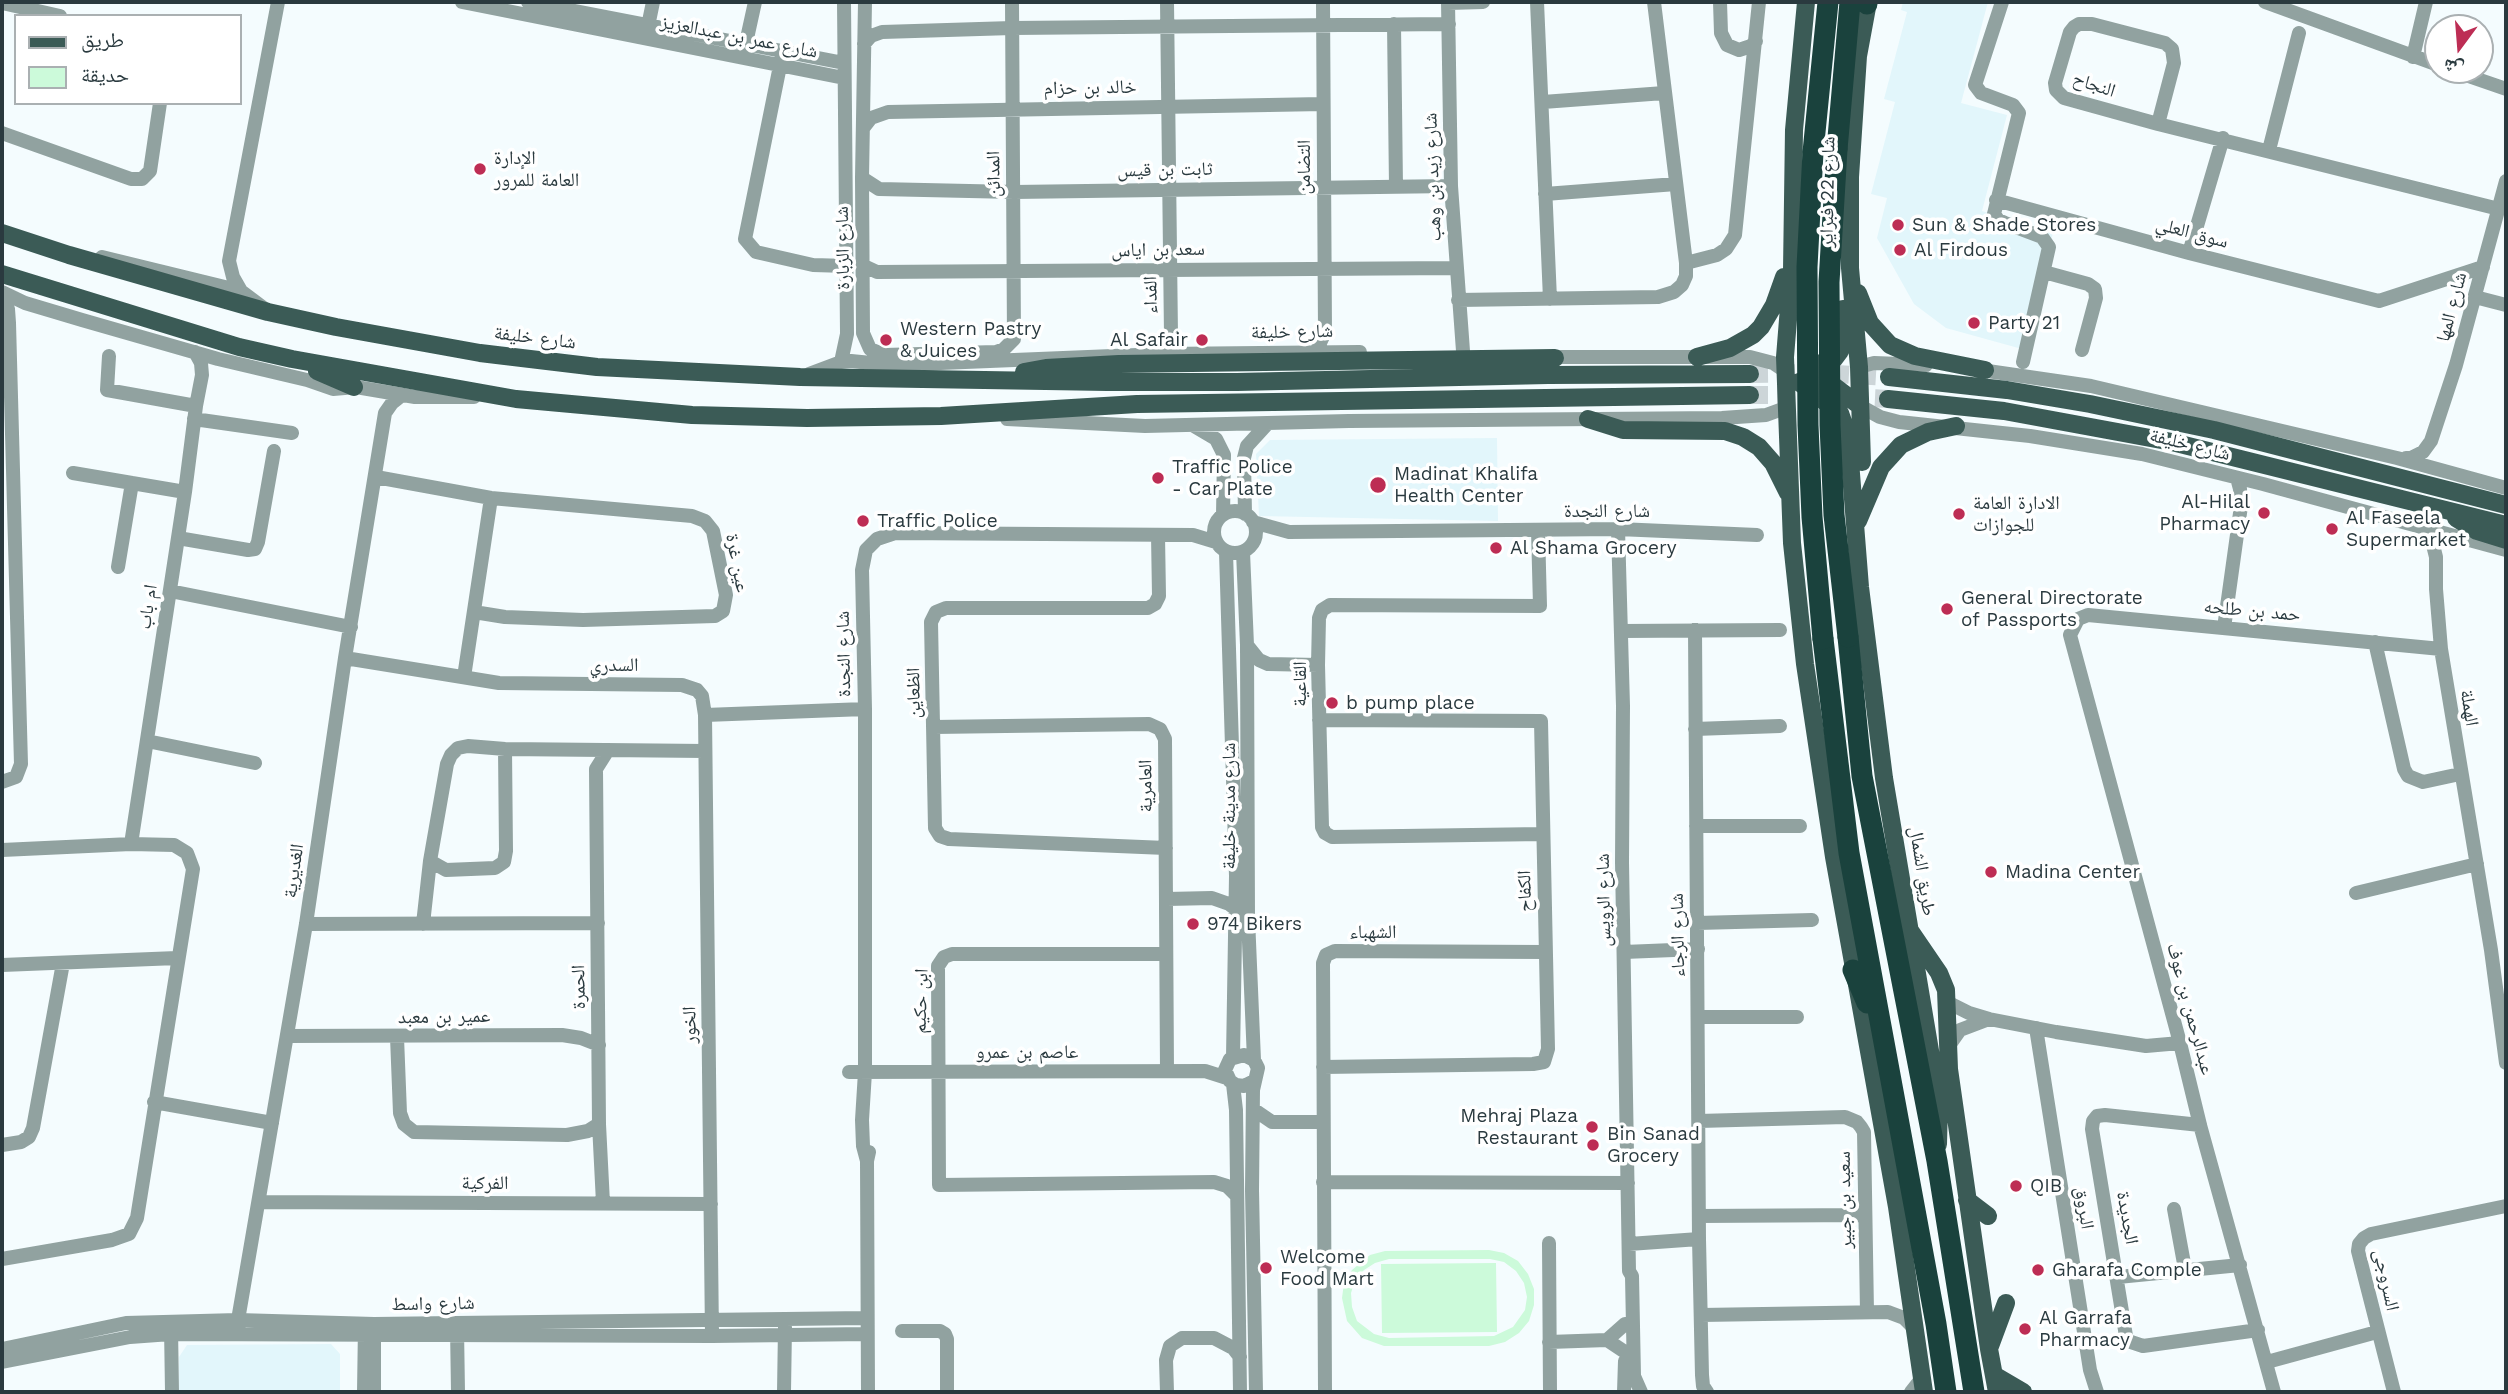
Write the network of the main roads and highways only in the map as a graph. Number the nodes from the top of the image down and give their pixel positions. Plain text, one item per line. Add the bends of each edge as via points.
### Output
1 (1806, 2) edge
2 (1828, 2) edge
3 (1863, 2) edge
4 (2, 233) edge
5 (1850, 245) junction
6 (1791, 247) junction
7 (1850, 268) junction
8 (1792, 270) junction
9 (2, 274) edge
10 (1786, 339) junction
11 (1856, 345) junction
12 (1697, 357) road end
13 (1555, 358) road end
14 (292, 359) junction
15 (1859, 367) junction
16 (1985, 370) road end
17 (1785, 371) junction
18 (1750, 374) tunnel mouth
19 (1889, 377) tunnel mouth
20 (986, 379) junction
21 (354, 387) road end
22 (1822, 388) junction
23 (1750, 395) tunnel mouth
24 (1888, 399) tunnel mouth
25 (1860, 406) junction
26 (1788, 407) junction
27 (1588, 419) road end
28 (1956, 426) road end
29 (1789, 436) junction
30 (1849, 436) junction
31 (1791, 502) junction
32 (2506, 505) edge
33 (1863, 506) junction
34 (2445, 509) junction
35 (2506, 525) edge
36 (1854, 530) junction
37 (2506, 540) edge
38 (1848, 637) joint
39 (1909, 929) junction
40 (1853, 970) junction
41 (1949, 1069) junction
42 (1939, 1126) junction
43 (1905, 1155) junction
44 (1937, 1161) junction
45 (1967, 1200) junction
46 (1988, 1216) dead end
47 (2006, 1303) dead end
48 (1989, 1349) junction
49 (1996, 1384) edge
50 (1919, 1388) edge
51 (1946, 1392) edge
52 (1974, 1392) edge
53 (2023, 1392) edge

1 - 6 main road, شارع 22 فبراير via 1794,130
2 - 43 highway, شارع 22 فبراير, bridge via 1807,267 1812,517 1849,853
3 - 5 main road, شارع 22 فبراير via 1853,118
3 - 38 highway, شارع 22 فبراير, bridge via 1837,149 1829,282 1834,515
4 - 20 main road, شارع خليفة via 268,312 480,353 597,367 800,377
5 - 7 main road, شارع 22 فبراير
5 - 16 main road via 1864,312 1890,345 1915,356
6 - 8 main road, شارع 22 فبراير
6 - 12 main road via 1774,305 1761,327 1742,343
7 - 8 main road via 1840,351 1824,363 1813,362 1803,350
7 - 11 main road, شارع 22 فبراير
8 - 10 main road, شارع 22 فبراير
9 - 14 main road
10 - 17 main road, شارع 22 فبراير
10 - 22 main road
11 - 15 main road, شارع 22 فبراير
11 - 22 main road
13 - 20 main road via 1119,364 1046,368
14 - 21 main road
14 - 23 main road via 502,397 692,415 807,418 958,416 1137,404
15 - 22 main road
15 - 25 main road, شارع 22 فبراير
17 - 22 main road, طريق الشمال
17 - 26 main road, شارع 22 فبراير
18 - 20 main road, شارع خليفة via 1237,382
19 - 32 main road, شارع خليفة via 2007,390 2214,429
22 - 25 main road
22 - 26 main road
22 - 29 main road
22 - 30 main road, طريق الشمال
24 - 34 main road, شارع خليفة via 2004,411 2172,442
25 - 33 main road, شارع 22 فبراير
26 - 29 main road, شارع 22 فبراير
27 - 31 main road via 1623,430 1725,431 1743,437 1773,463
28 - 33 main road via 1901,445 1881,467
29 - 30 main road via 1816,424
29 - 31 main road
30 - 36 main road, طريق الشمال
31 - 40 main road via 1805,664
33 - 36 main road
34 - 35 main road, شارع خليفة
34 - 37 main road via 2468,526
36 - 39 main road, طريق الشمال via 1884,778
38 - 44 highway, طريق الشمال via 1862,776
39 - 41 main road, طريق الشمال via 1946,990
39 - 42 main road
40 - 43 highway via 1864,991 1894,1129
40 - 50 main road via 1897,1207
41 - 42 main road via 1947,1105
41 - 45 main road, طريق الشمال
42 - 44 main road
43 - 51 highway
44 - 52 highway, طريق الشمال
45 - 46 main road
45 - 48 main road, طريق الشمال
47 - 48 main road
48 - 49 main road, طريق الشمال
49 - 53 main road

